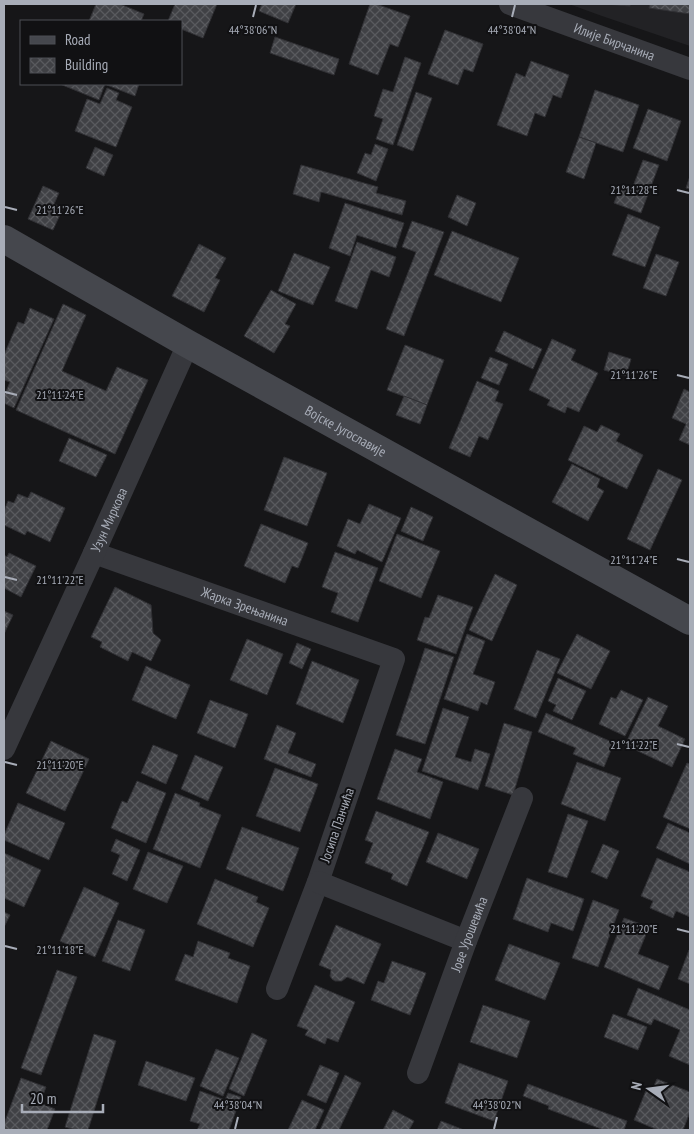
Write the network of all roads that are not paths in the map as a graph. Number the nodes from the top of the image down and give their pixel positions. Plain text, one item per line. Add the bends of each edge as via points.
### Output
1 (510, 4) edge
2 (690, 70) edge
3 (4, 239) edge
4 (188, 344) junction
5 (94, 553) junction
6 (690, 620) edge
7 (394, 659) joint
8 (4, 749) edge
9 (522, 798) dead end
10 (318, 882) junction
11 (466, 941) junction
12 (277, 989) dead end
13 (418, 1073) dead end

1 - 2 street, Илије Бирчанина
3 - 4 main road, Војске Југославије
4 - 5 street, Узун Миркова
4 - 6 main road, Војске Југославије
5 - 7 street, Жарка Зрењанина
5 - 8 street, Узун Миркова
7 - 10 street, Јосипа Панчића
9 - 11 street, Јове Урошевића
10 - 11 street
10 - 12 street, Јосипа Панчића
11 - 13 street, Јове Урошевића

